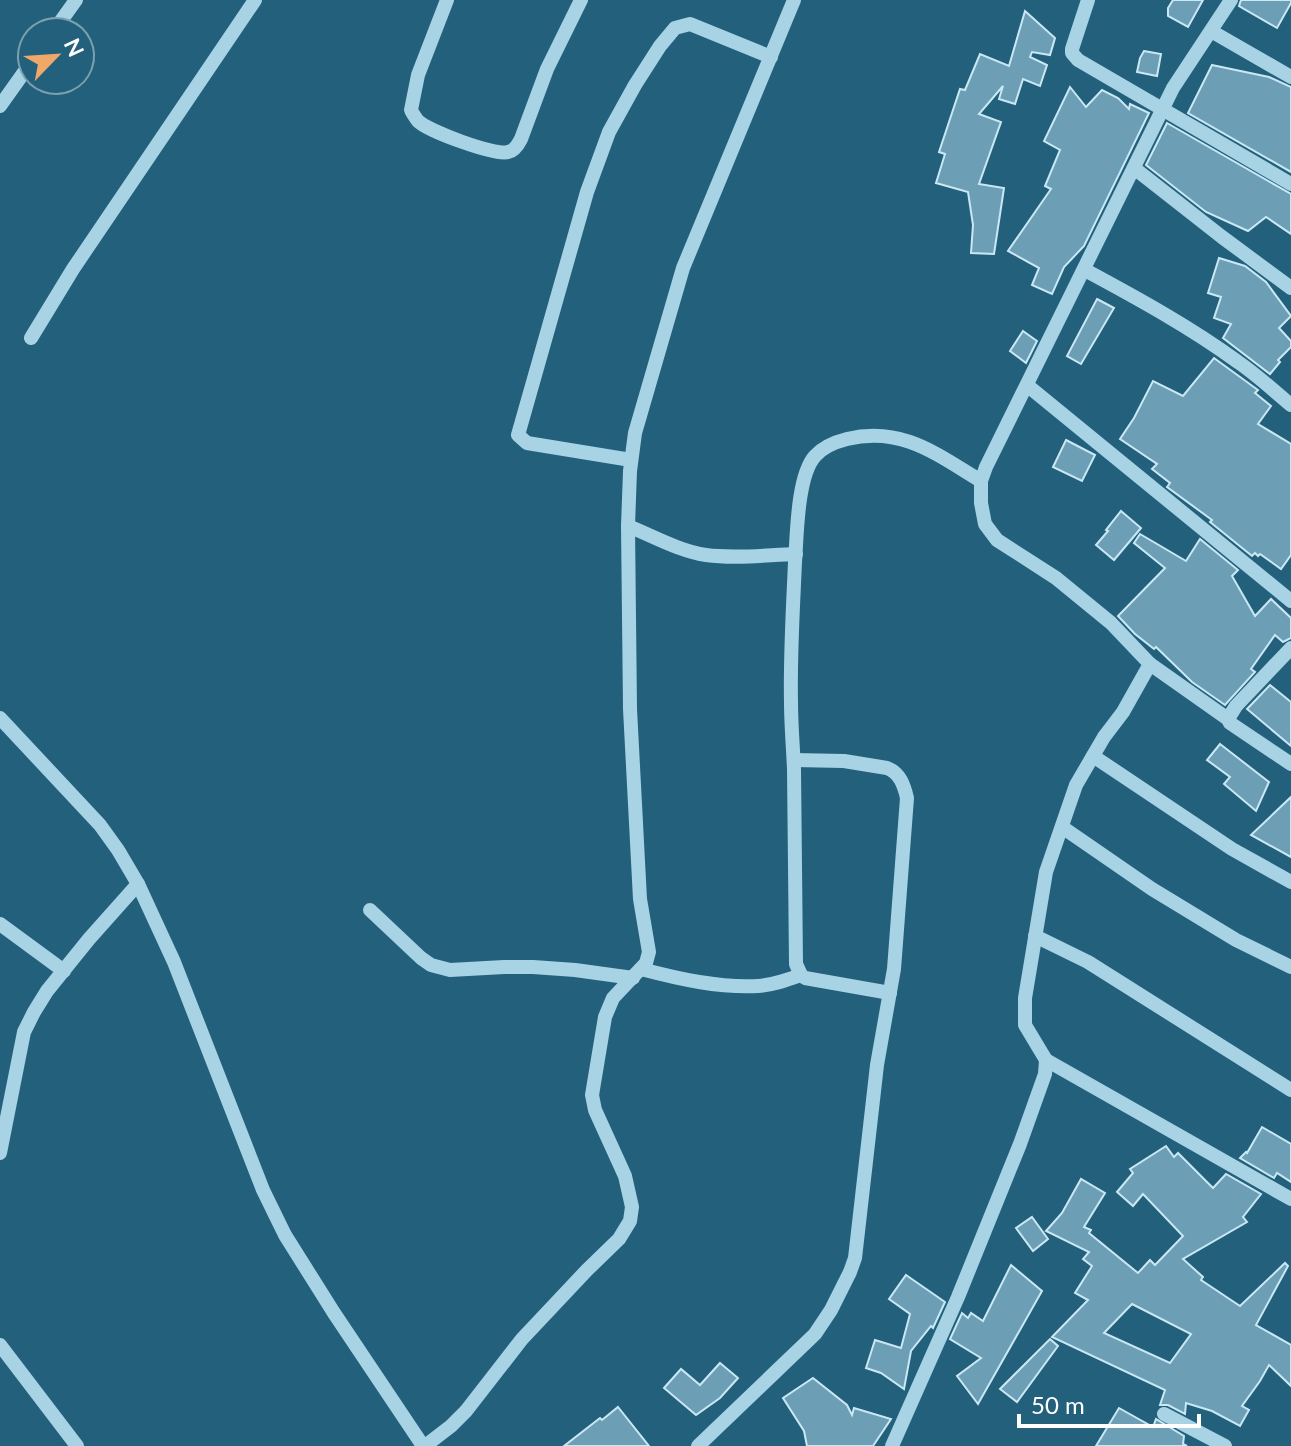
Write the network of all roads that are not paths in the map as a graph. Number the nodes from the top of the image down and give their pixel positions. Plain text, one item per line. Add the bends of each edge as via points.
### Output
1 (255, 0) edge
2 (447, 0) edge
3 (581, 0) edge
4 (794, 0) edge
5 (1088, 0) edge
6 (1231, 0) edge
7 (1211, 31) junction
8 (771, 57) junction
9 (1291, 77) edge
10 (16, 84) edge
11 (0, 106) edge
12 (1164, 110) junction
13 (1134, 168) junction
14 (1291, 184) edge
15 (1085, 270) junction
16 (1291, 288) edge
17 (31, 338) dead end
18 (1028, 386) junction
19 (1291, 405) edge
20 (631, 460) junction
21 (981, 481) junction
22 (628, 526) junction
23 (796, 554) junction
24 (1291, 601) edge
25 (1291, 648) edge
26 (1150, 664) junction
27 (0, 718) edge
28 (1228, 719) junction
29 (1093, 756) junction
30 (794, 760) junction
31 (1291, 764) edge
32 (1062, 827) junction
33 (1291, 882) edge
34 (138, 884) junction
35 (370, 910) dead end
36 (0, 924) edge
37 (1035, 936) junction
38 (1291, 967) edge
39 (64, 971) junction
40 (637, 974) junction
41 (801, 975) junction
42 (890, 993) junction
43 (1046, 1060) junction
44 (1291, 1090) edge
45 (0, 1153) edge
46 (1291, 1199) edge
47 (0, 1345) edge
48 (1164, 1414) dead end
49 (77, 1446) edge
50 (424, 1446) edge
51 (698, 1446) edge
52 (892, 1446) edge
53 (1225, 1446) edge

1 - 17 street
2 - 3 street via 418,75 411,110 428,128 498,153 510,152 521,139
4 - 8 street
5 - 12 street via 1072,49 1075,58
6 - 7 street
7 - 9 street
7 - 12 street
8 - 20 street via 683,268
8 - 20 street via 690,24 675,28 609,132 587,192 518,435 527,443
10 - 11 street
12 - 13 street
12 - 14 street
13 - 15 street
13 - 16 street
15 - 18 street
15 - 19 street via 1239,362
18 - 21 street
18 - 24 street
20 - 22 street
21 - 23 street via 897,437 837,441 809,465
21 - 26 street via 985,524 997,540 1056,578
22 - 23 street via 704,555
22 - 40 street via 630,709 640,899 649,952
23 - 30 street via 791,655
25 - 28 street
26 - 28 street
26 - 29 street
27 - 34 street via 100,825
28 - 31 street
29 - 32 street
29 - 33 street
30 - 41 street via 796,964
30 - 42 street via 879,765 893,770 904,787
32 - 37 street via 1046,872
32 - 38 street via 1152,889
34 - 39 street
34 - 50 street via 285,1235
35 - 40 street via 421,958 450,970 533,967
36 - 39 street
37 - 43 street via 1025,1025
37 - 44 street via 1088,962
39 - 45 street via 24,1032
40 - 41 street via 731,986 760,986
40 - 50 street via 613,998 605,1017 592,1095 629,1191 632,1207 626,1230 522,1339 466,1411
41 - 42 street
42 - 51 street via 850,1272 815,1334
43 - 46 street
43 - 52 street via 1020,1144
47 - 49 street
48 - 53 street

